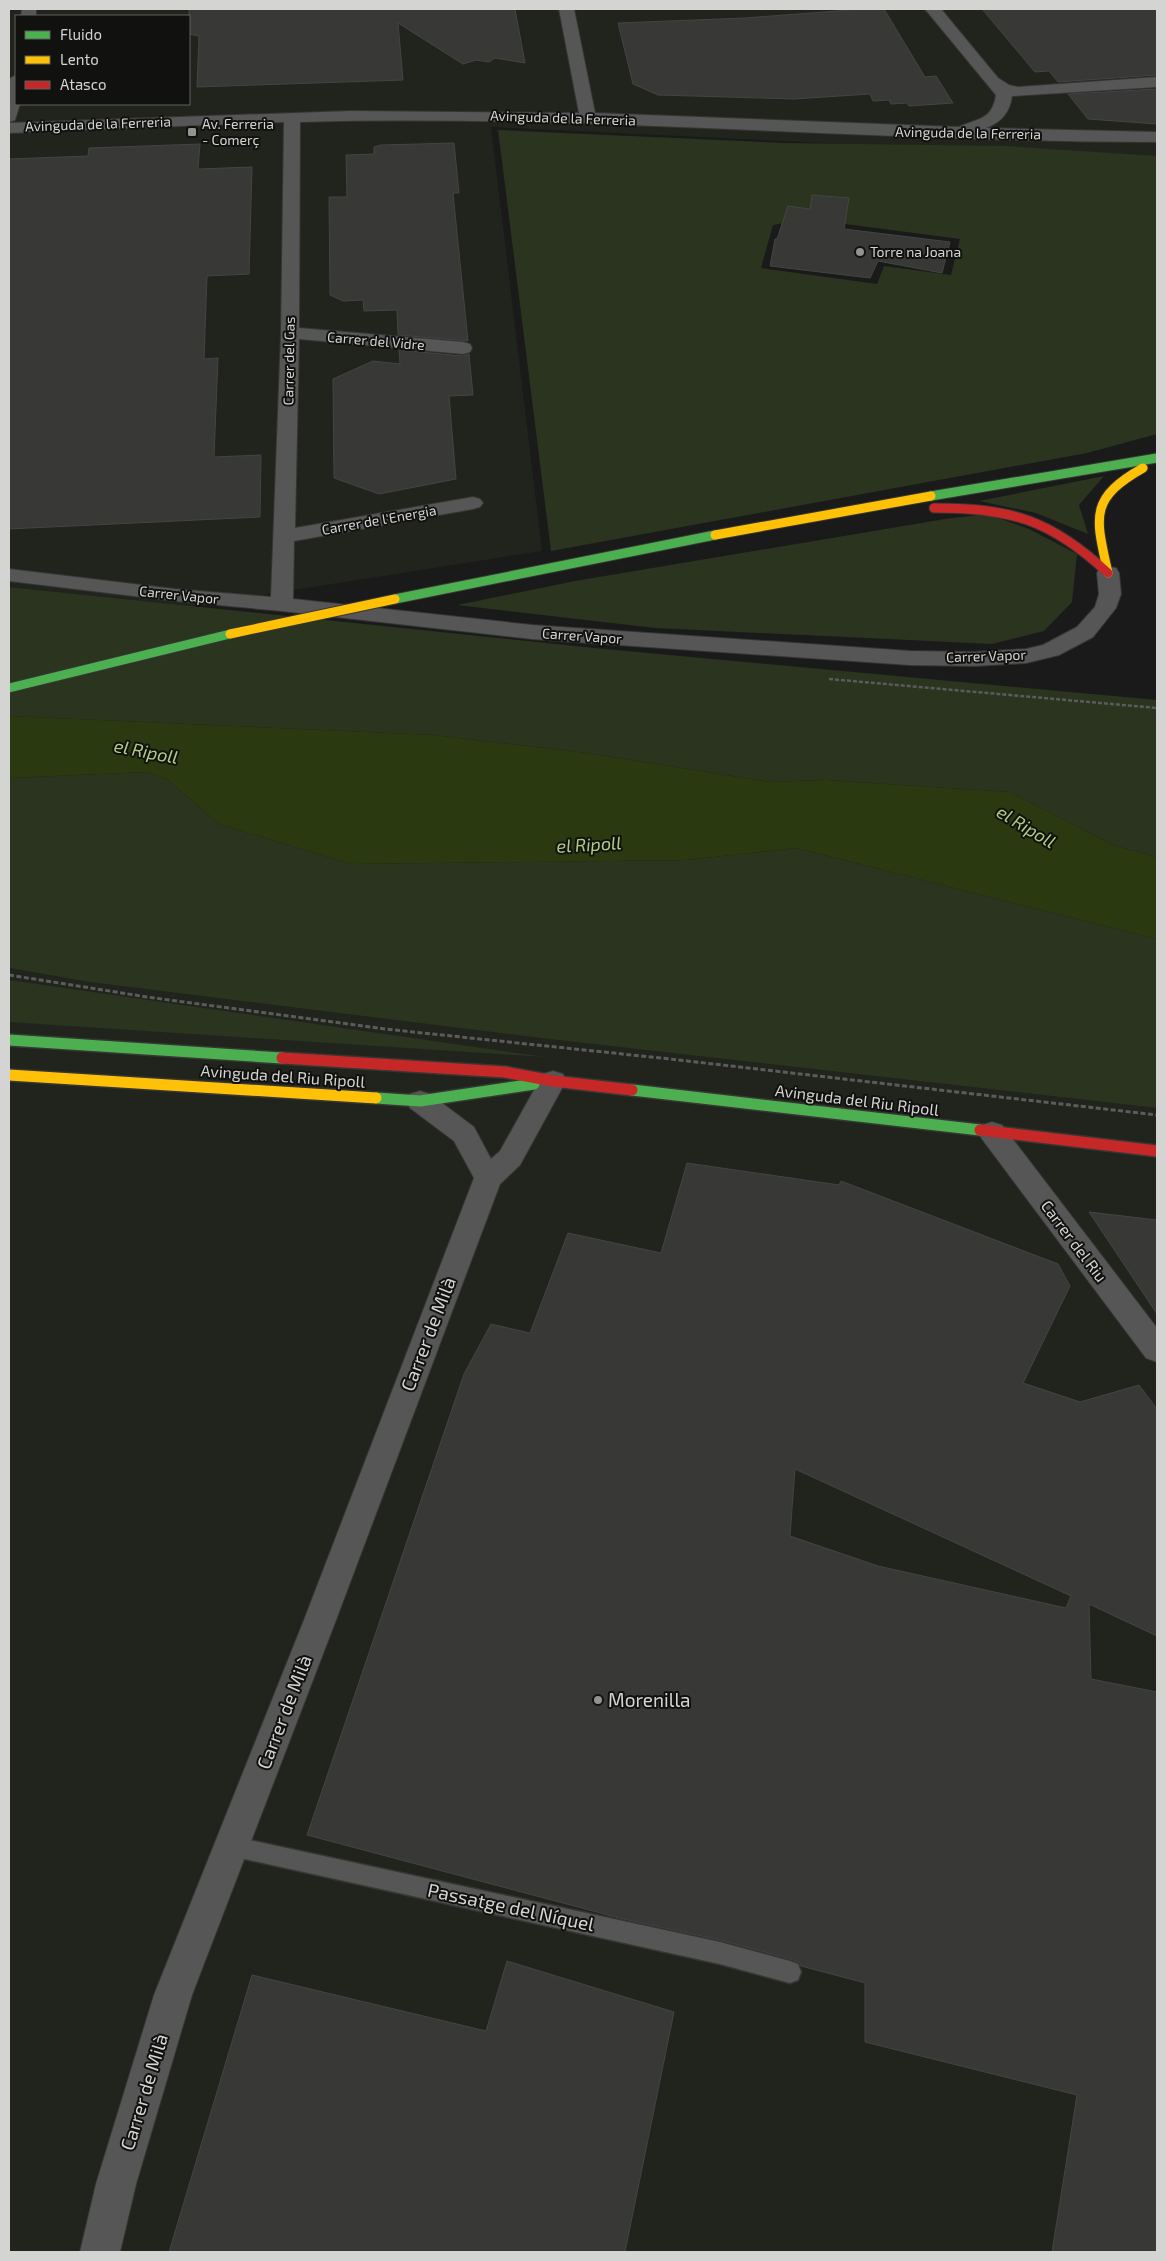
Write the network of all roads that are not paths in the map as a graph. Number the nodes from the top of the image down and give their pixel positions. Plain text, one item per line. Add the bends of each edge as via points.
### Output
1 (566, 9) edge
2 (933, 9) edge
3 (991, 80) junction
4 (1157, 82) edge
5 (15, 85) edge
6 (1068, 89) junction
7 (9, 117) edge
8 (292, 117) junction
9 (588, 118) junction
10 (9, 128) edge
11 (959, 132) junction
12 (1077, 136) junction
13 (1117, 137) junction
14 (1157, 137) edge
15 (1157, 142) edge
16 (1157, 152) edge
17 (290, 333) junction
18 (463, 348) dead end
19 (1138, 449) dead end
20 (1157, 458) edge
21 (1157, 463) edge
22 (1022, 480) junction
23 (473, 503) dead end
24 (809, 518) junction
25 (285, 536) junction
26 (1108, 573) junction
27 (9, 574) edge
28 (282, 604) junction
29 (9, 688) edge
30 (9, 1040) edge
31 (9, 1075) edge
32 (553, 1081) junction
33 (420, 1101) junction
34 (992, 1132) junction
35 (1157, 1151) edge
36 (488, 1178) junction
37 (1157, 1350) edge
38 (231, 1846) junction
39 (790, 1972) dead end
40 (100, 2252) edge

1 - 9 street
2 - 3 street
3 - 6 street via 1017,92
3 - 11 street via 1004,95 1000,113 985,123
4 - 6 street
5 - 7 street
6 - 12 street via 1040,95 1026,111 1035,122
8 - 9 street, Avinguda de la Ferreria
8 - 10 street, Avinguda de la Ferreria
8 - 17 street, Carrer del Gas
9 - 11 street, Avinguda de la Ferreria
11 - 12 street, Avinguda de la Ferreria
11 - 16 street
12 - 13 street, Avinguda de la Ferreria
13 - 14 street
13 - 15 street
17 - 18 street, Carrer del Vidre
17 - 25 street, Carrer del Gas
19 - 22 main road
20 - 22 main road
21 - 26 main road via 1116,481 1102,497 1099,521
22 - 24 main road
23 - 25 street, Carrer de l'Energia
24 - 26 main road via 947,507 1005,512 1062,532
24 - 29 main road, bridge via 554,566 260,627
25 - 28 street, Carrer del Gas
26 - 28 street, Carrer Vapor via 1110,594 1105,608 1085,632 1051,650 1026,656 974,659 764,649 532,632
27 - 28 street, Carrer Vapor via 175,596
30 - 32 main road, Avinguda del Riu Ripoll via 444,1067 505,1072
31 - 33 main road, Avinguda del Riu Ripoll
32 - 33 main road, Avinguda del Riu Ripoll
32 - 34 main road, Avinguda del Riu Ripoll
32 - 36 street, Carrer de Milà via 510,1158
33 - 36 street via 464,1134
34 - 35 main road, Avinguda del Riu Ripoll
34 - 37 street, Carrer del Riu
36 - 38 street, Carrer de Milà
38 - 39 lane, Passatge del Níquel via 720,1953
38 - 40 street, Carrer de Milà via 173,1996 116,2184

